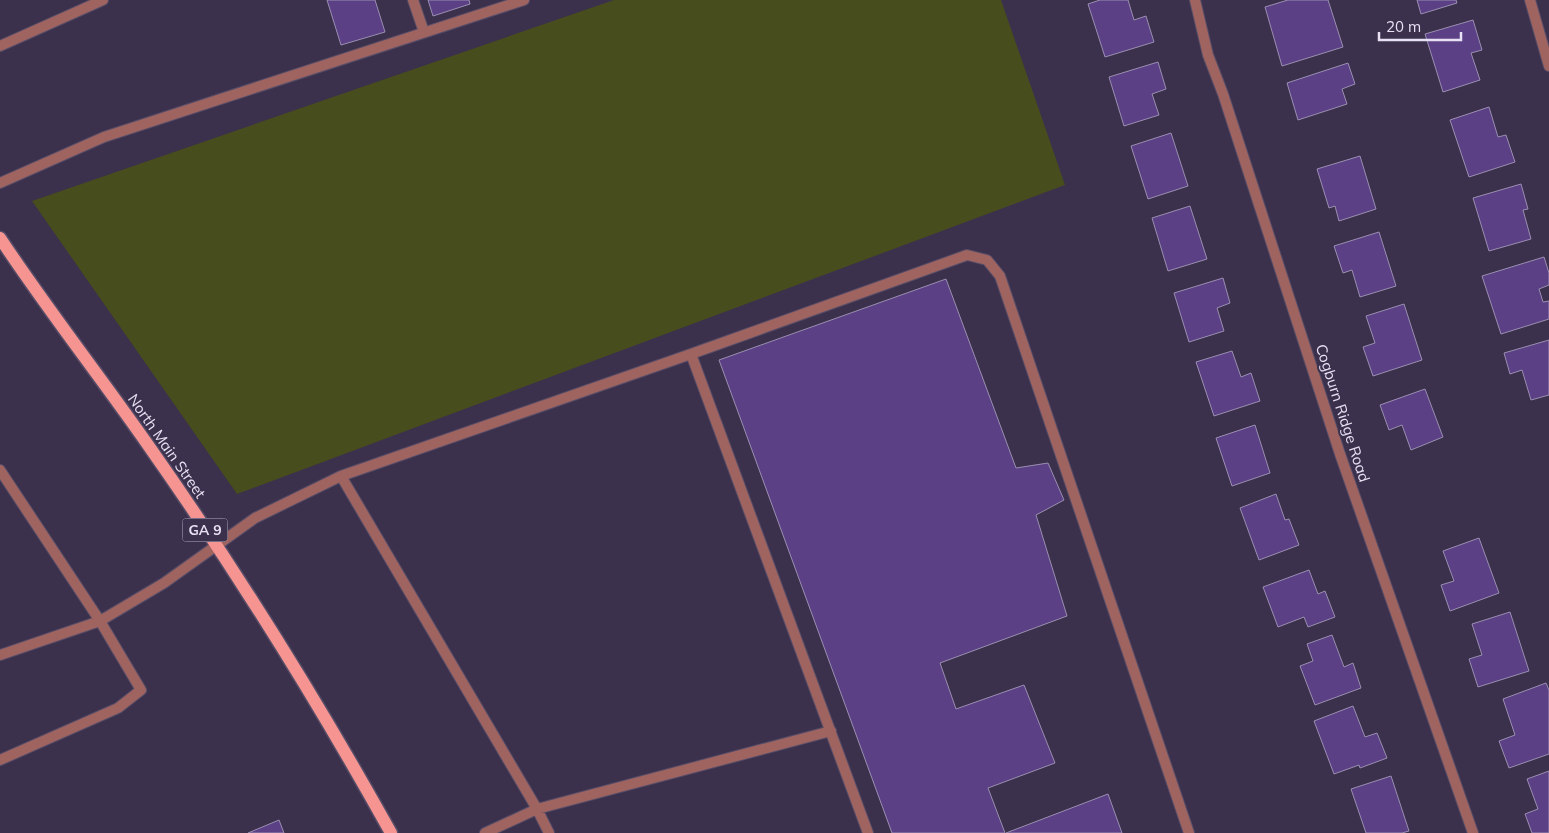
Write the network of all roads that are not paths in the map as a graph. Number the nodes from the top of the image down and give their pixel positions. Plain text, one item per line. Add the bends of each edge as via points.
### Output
1 (103, 0) edge
2 (413, 0) edge
3 (524, 0) edge
4 (1195, 0) edge
5 (1530, 0) edge
6 (424, 32) junction
7 (0, 46) edge
8 (1549, 66) edge
9 (0, 183) edge
10 (0, 238) edge
11 (690, 354) junction
12 (0, 470) edge
13 (341, 476) junction
14 (216, 545) junction
15 (100, 621) junction
16 (0, 655) edge
17 (831, 731) junction
18 (0, 760) edge
19 (537, 809) junction
20 (391, 833) edge
21 (485, 833) edge
22 (549, 833) edge
23 (868, 833) edge
24 (1189, 833) edge
25 (1472, 833) edge

1 - 7 street
2 - 6 street
3 - 6 street
4 - 25 street, Cogburn Ridge Road via 1208,55 1340,454
5 - 8 street
6 - 9 street via 104,137
10 - 14 main road, North Main Street / GA 9
11 - 13 street
11 - 17 street
11 - 24 street via 967,255 988,260 1000,276
12 - 15 street
13 - 14 street via 256,518
13 - 19 street
14 - 15 street via 164,583
14 - 20 main road, North Main Street / GA 9 via 322,713
15 - 16 street
15 - 18 street via 140,690 118,708
17 - 19 street
17 - 23 street
19 - 21 street
19 - 22 street

